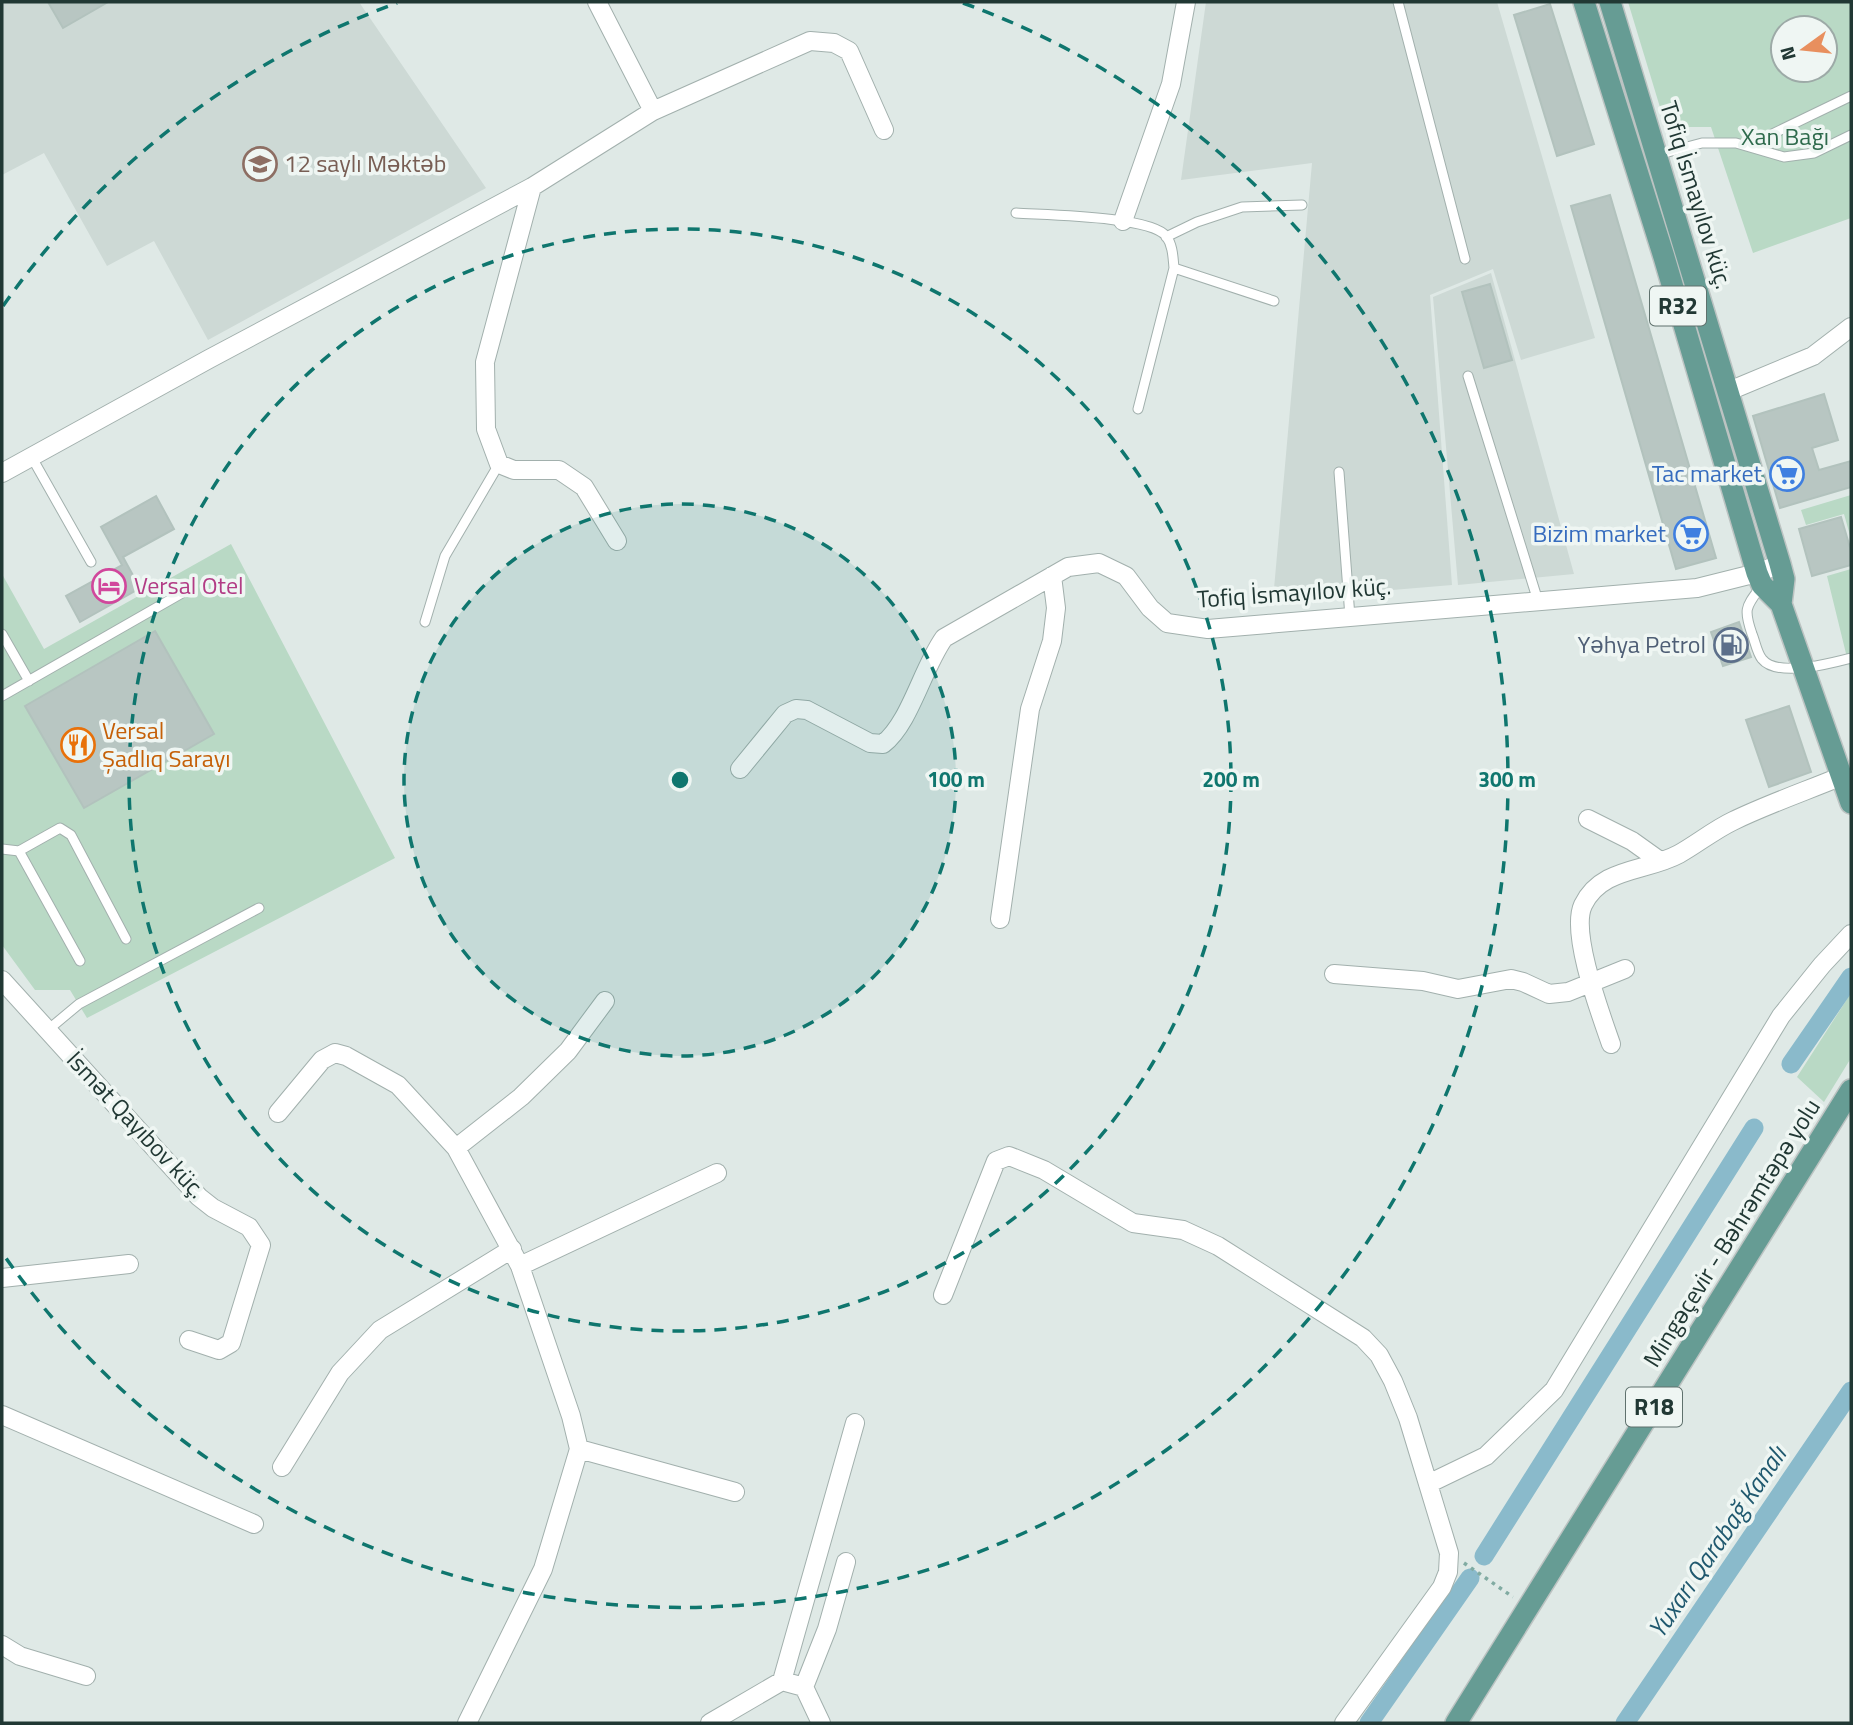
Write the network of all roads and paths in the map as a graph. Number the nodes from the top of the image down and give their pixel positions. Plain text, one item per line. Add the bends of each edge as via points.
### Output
1 (597, 2) edge
2 (1186, 2) edge
3 (1398, 2) edge
4 (1584, 2) edge
5 (1610, 2) edge
6 (1851, 96) edge
7 (653, 111) junction
8 (884, 130) dead end
9 (1851, 135) edge
10 (1752, 147) junction
11 (1657, 155) junction
12 (532, 187) junction
13 (1302, 205) dead end
14 (1016, 213) dead end
15 (1123, 220) junction
16 (1167, 236) junction
17 (1465, 259) dead end
18 (1174, 268) junction
19 (1274, 301) dead end
20 (1851, 327) edge
21 (1468, 376) dead end
22 (1729, 391) junction
23 (1138, 409) dead end
24 (31, 456) junction
25 (499, 464) junction
26 (1339, 472) dead end
27 (2, 473) edge
28 (617, 541) dead end
29 (91, 562) dead end
30 (1780, 564) junction
31 (1052, 576) junction
32 (1759, 579) junction
33 (189, 589) dead end
34 (1538, 601) junction
35 (1782, 604) junction
36 (1350, 617) junction
37 (425, 622) dead end
38 (2, 634) edge
39 (1851, 658) edge
40 (1806, 669) junction
41 (29, 681) junction
42 (2, 696) edge
43 (740, 769) dead end
44 (1842, 776) junction
45 (1851, 803) edge
46 (1588, 819) dead end
47 (2, 849) edge
48 (19, 852) junction
49 (1660, 861) junction
50 (259, 908) dead end
51 (1000, 919) dead end
52 (1851, 934) edge
53 (126, 939) dead end
54 (80, 961) dead end
55 (1625, 969) dead end
56 (1334, 974) dead end
57 (2, 979) edge
58 (1590, 984) junction
59 (606, 1001) dead end
60 (49, 1030) junction
61 (1611, 1044) dead end
62 (1851, 1090) edge
63 (278, 1113) dead end
64 (456, 1148) junction
65 (717, 1173) dead end
66 (516, 1257) junction
67 (129, 1264) dead end
68 (2, 1278) edge
69 (943, 1295) dead end
70 (189, 1340) dead end
71 (2, 1415) edge
72 (855, 1423) dead end
73 (579, 1449) junction
74 (282, 1467) dead end
75 (1428, 1484) junction
76 (735, 1492) dead end
77 (254, 1524) dead end
78 (1449, 1553) junction
79 (846, 1562) dead end
80 (1520, 1602) dead end
81 (2, 1645) edge
82 (86, 1676) dead end
83 (782, 1681) junction
84 (804, 1687) junction
85 (467, 1723) edge
86 (710, 1723) edge
87 (821, 1723) edge
88 (1344, 1723) edge
89 (1456, 1723) edge

1 - 7 street
2 - 15 street via 1171,83
3 - 17 lane
4 - 32 main road, R32
5 - 11 main road, Tofiq İsmayılov küç. / R32
6 - 10 lane
7 - 8 street via 810,41 834,43 849,51
7 - 12 street
9 - 10 lane via 1814,153 1784,157
10 - 11 lane via 1736,142 1702,143
11 - 22 main road, Tofiq İsmayılov küç. / R32
12 - 24 street
12 - 25 street via 485,362 486,429
13 - 16 lane via 1242,207
14 - 15 lane
15 - 16 lane
16 - 18 lane
18 - 19 lane
18 - 23 lane
20 - 22 street via 1813,356
21 - 34 lane
22 - 30 main road, Tofiq İsmayılov küç. / R32
24 - 27 street
24 - 29 lane
25 - 28 street via 514,470 559,470 584,487
25 - 37 lane via 446,556
26 - 36 lane
30 - 32 street, Tofiq İsmayılov küç.
30 - 35 main road, Tofiq İsmayılov küç. / R32
31 - 36 street, Tofiq İsmayılov küç. via 1068,567 1099,563 1126,576 1167,623 1208,629
31 - 43 street, Tofiq İsmayılov küç. via 944,638 895,735 883,744 870,743 807,710 796,709 785,714
31 - 51 street via 1056,608 1052,641 1030,709
32 - 34 street, Tofiq İsmayılov küç.
32 - 35 main road, R32
32 - 40 lane via 1746,616 1761,659
33 - 41 lane
34 - 36 street, Tofiq İsmayılov küç.
35 - 40 main road, R32
38 - 41 lane
39 - 40 lane
40 - 44 main road, R32
41 - 42 lane
44 - 45 main road, R32
44 - 49 street via 1732,821
46 - 49 street
47 - 48 lane
48 - 53 lane via 60,828 71,835
48 - 54 lane
49 - 58 street via 1595,886 1581,907 1580,931
50 - 60 lane via 79,1004
52 - 75 street via 1781,1016 1554,1390 1486,1456
55 - 58 street
56 - 58 street via 1423,981 1458,989 1511,979 1549,994
57 - 60 street, İsmət Qayıbov küç.
58 - 61 street
59 - 64 street via 568,1051 521,1097
60 - 70 street, İsmət Qayıbov küç. via 200,1197 257,1236 261,1245 258,1261 231,1343 219,1350
62 - 89 main road, Mingəçevir - Bəhrəmtəpə yolu / R18
63 - 64 street via 322,1060 335,1053 398,1085
64 - 66 street
65 - 66 street
66 - 73 street
66 - 74 street via 380,1330 340,1373
67 - 68 street
69 - 75 street via 996,1161 1009,1156 1044,1170 1133,1223 1183,1230 1218,1246 1363,1338 1393,1381
71 - 77 street
72 - 83 street
73 - 76 street
73 - 85 street via 543,1569
75 - 78 street
78 - 80 path
78 - 88 street via 1442,1587
79 - 84 street
81 - 82 street via 20,1656
83 - 84 street
83 - 86 street
84 - 87 street

